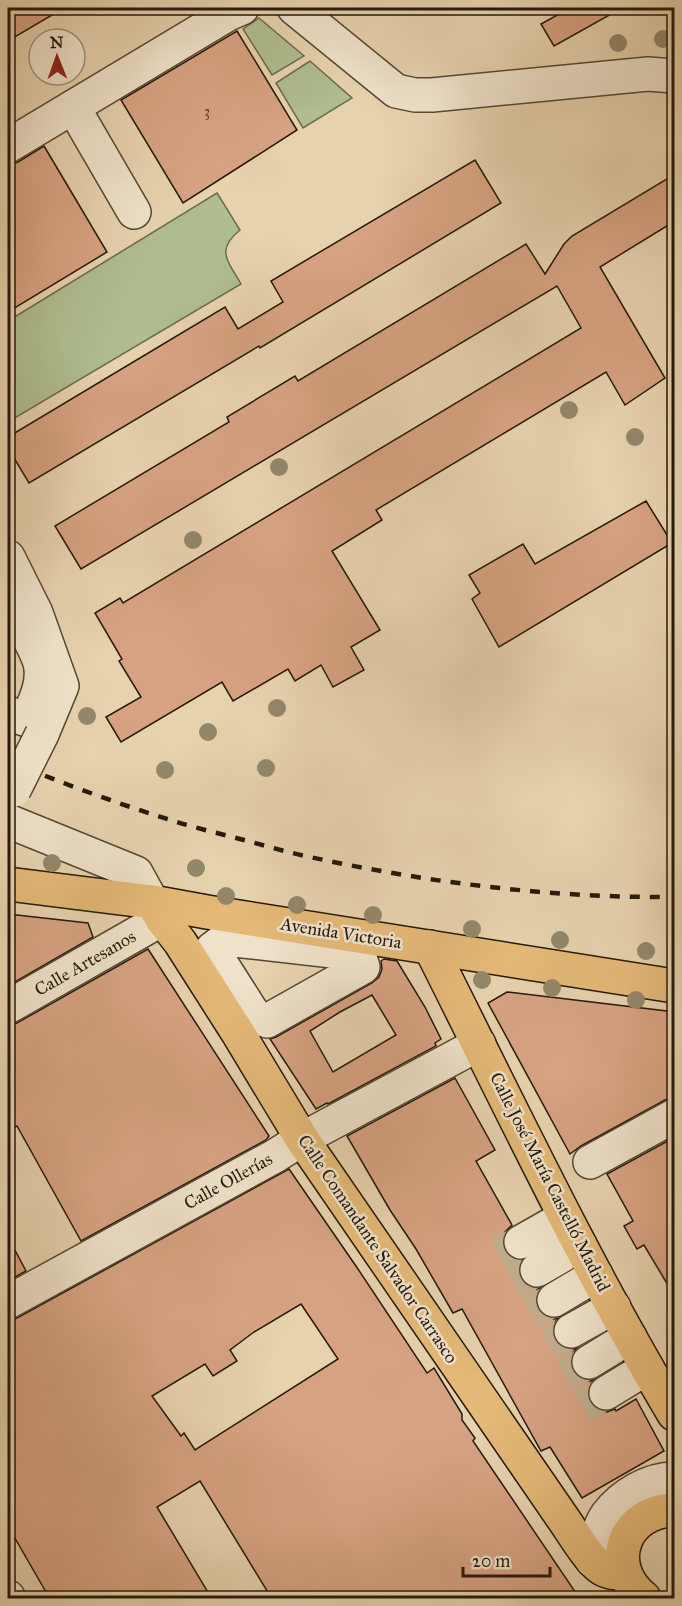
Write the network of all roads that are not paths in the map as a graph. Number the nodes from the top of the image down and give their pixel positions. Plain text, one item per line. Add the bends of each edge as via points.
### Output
1 (242, 8) edge
2 (294, 8) edge
3 (675, 76) edge
4 (73, 107) junction
5 (8, 146) edge
6 (135, 212) dead end
7 (8, 557) edge
8 (8, 623) edge
9 (8, 713) edge
10 (10, 804) edge
11 (8, 884) edge
12 (157, 910) junction
13 (430, 947) junction
14 (669, 983) edge
15 (8, 1007) edge
16 (479, 1044) junction
17 (675, 1116) edge
18 (302, 1139) junction
19 (590, 1162) dead end
20 (573, 1231) junction
21 (521, 1242) tunnel mouth
22 (537, 1270) tunnel mouth
23 (596, 1275) junction
24 (554, 1300) tunnel mouth
25 (8, 1302) edge
26 (614, 1307) junction
27 (572, 1331) tunnel mouth
28 (630, 1337) junction
29 (589, 1362) tunnel mouth
30 (647, 1368) junction
31 (606, 1393) tunnel mouth
32 (675, 1414) edge
33 (675, 1479) edge
34 (675, 1510) edge
35 (592, 1560) junction
36 (638, 1592) edge

1 - 4 street
2 - 3 street via 396,91 432,95 648,74
4 - 5 street
4 - 6 street
7 - 10 street, bridge via 36,613 62,686
8 - 9 street via 17,616 37,655 42,678 27,720
10 - 12 street via 136,873
11 - 12 main road, Avenida Victoria
12 - 13 main road, Avenida Victoria via 207,912
12 - 15 street, Calle Artesanos
12 - 18 main road, Calle Comandante Salvador Carrasco
13 - 14 main road, Avenida Victoria
13 - 16 main road, Calle José María Castelló Madrid
16 - 18 street, Calle Ollerías
16 - 20 main road, Calle José María Castelló Madrid
17 - 19 street
18 - 25 street, Calle Ollerías
18 - 35 main road, Calle Comandante Salvador Carrasco
20 - 21 street
20 - 22 street
20 - 23 main road, Calle José María Castelló Madrid
23 - 24 street
23 - 26 main road, Calle José María Castelló Madrid
26 - 27 street
26 - 28 main road, Calle José María Castelló Madrid
28 - 29 street
28 - 30 main road, Calle José María Castelló Madrid
30 - 31 street
30 - 32 main road, Calle José María Castelló Madrid
33 - 35 street via 648,1484 618,1503 606,1516
34 - 36 main road via 657,1511 644,1518 625,1543 622,1558
35 - 36 main road, Calle Comandante Salvador Carrasco

